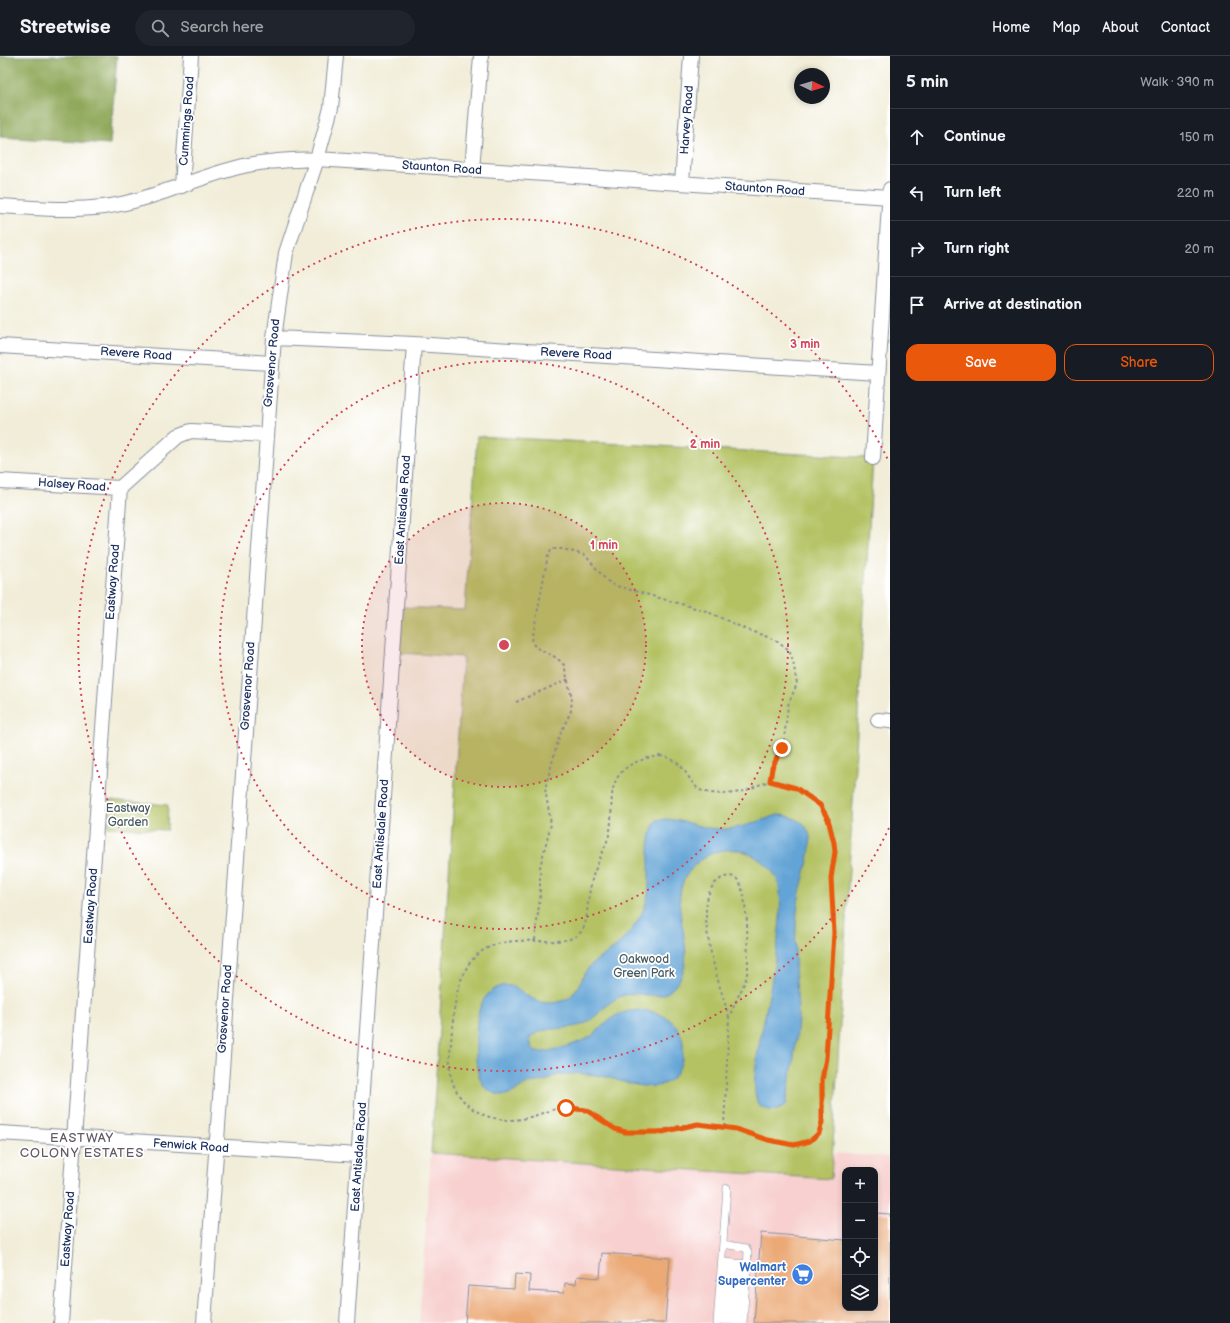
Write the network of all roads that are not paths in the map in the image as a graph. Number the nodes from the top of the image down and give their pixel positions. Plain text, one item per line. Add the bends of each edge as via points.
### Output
1 (191, 56) edge
2 (336, 56) edge
3 (481, 56) edge
4 (691, 56) edge
5 (317, 159) junction
6 (472, 170) junction
7 (682, 183) junction
8 (182, 186) junction
9 (890, 194) edge
10 (0, 206) edge
11 (274, 338) junction
12 (414, 344) junction
13 (0, 346) edge
14 (271, 363) junction
15 (878, 373) junction
16 (266, 435) junction
17 (872, 458) dead end
18 (0, 481) edge
19 (120, 488) junction
20 (0, 1133) edge
21 (74, 1137) junction
22 (216, 1148) junction
23 (359, 1155) junction
24 (727, 1188) dead end
25 (723, 1244) junction
26 (720, 1294) edge
27 (745, 1295) edge
28 (61, 1323) edge
29 (204, 1323) edge
30 (347, 1323) edge

1 - 8 street, Cummings Road
2 - 5 street, Grosvenor Road via 331,108
3 - 6 street
4 - 7 street, Harvey Road
5 - 6 street, Staunton Road
5 - 8 street, Staunton Road via 278,160 247,165
5 - 11 street, Grosvenor Road via 286,253
6 - 7 street, Staunton Road
7 - 9 street, Staunton Road
8 - 10 street, Staunton Road via 140,200 103,207 58,210
9 - 15 street
11 - 12 street, Revere Road
11 - 14 street, Grosvenor Road
12 - 15 street, Revere Road
12 - 23 street, East Antisdale Road
13 - 14 street, Revere Road
14 - 16 street, Grosvenor Road
15 - 17 street
16 - 19 street, Halsey Road via 191,431 178,436
16 - 22 street, Grosvenor Road
18 - 19 street, Halsey Road
19 - 21 street, Eastway Road
20 - 21 street, Fenwick Road
21 - 22 street, Fenwick Road
21 - 28 street, Eastway Road
22 - 23 street, Fenwick Road
22 - 29 street, Grosvenor Road
23 - 30 street, East Antisdale Road
24 - 25 lane
25 - 26 lane
25 - 27 lane via 742,1246 748,1252
26 - 27 lane
26 - 27 lane
26 - 27 lane
26 - 27 lane
26 - 27 lane

